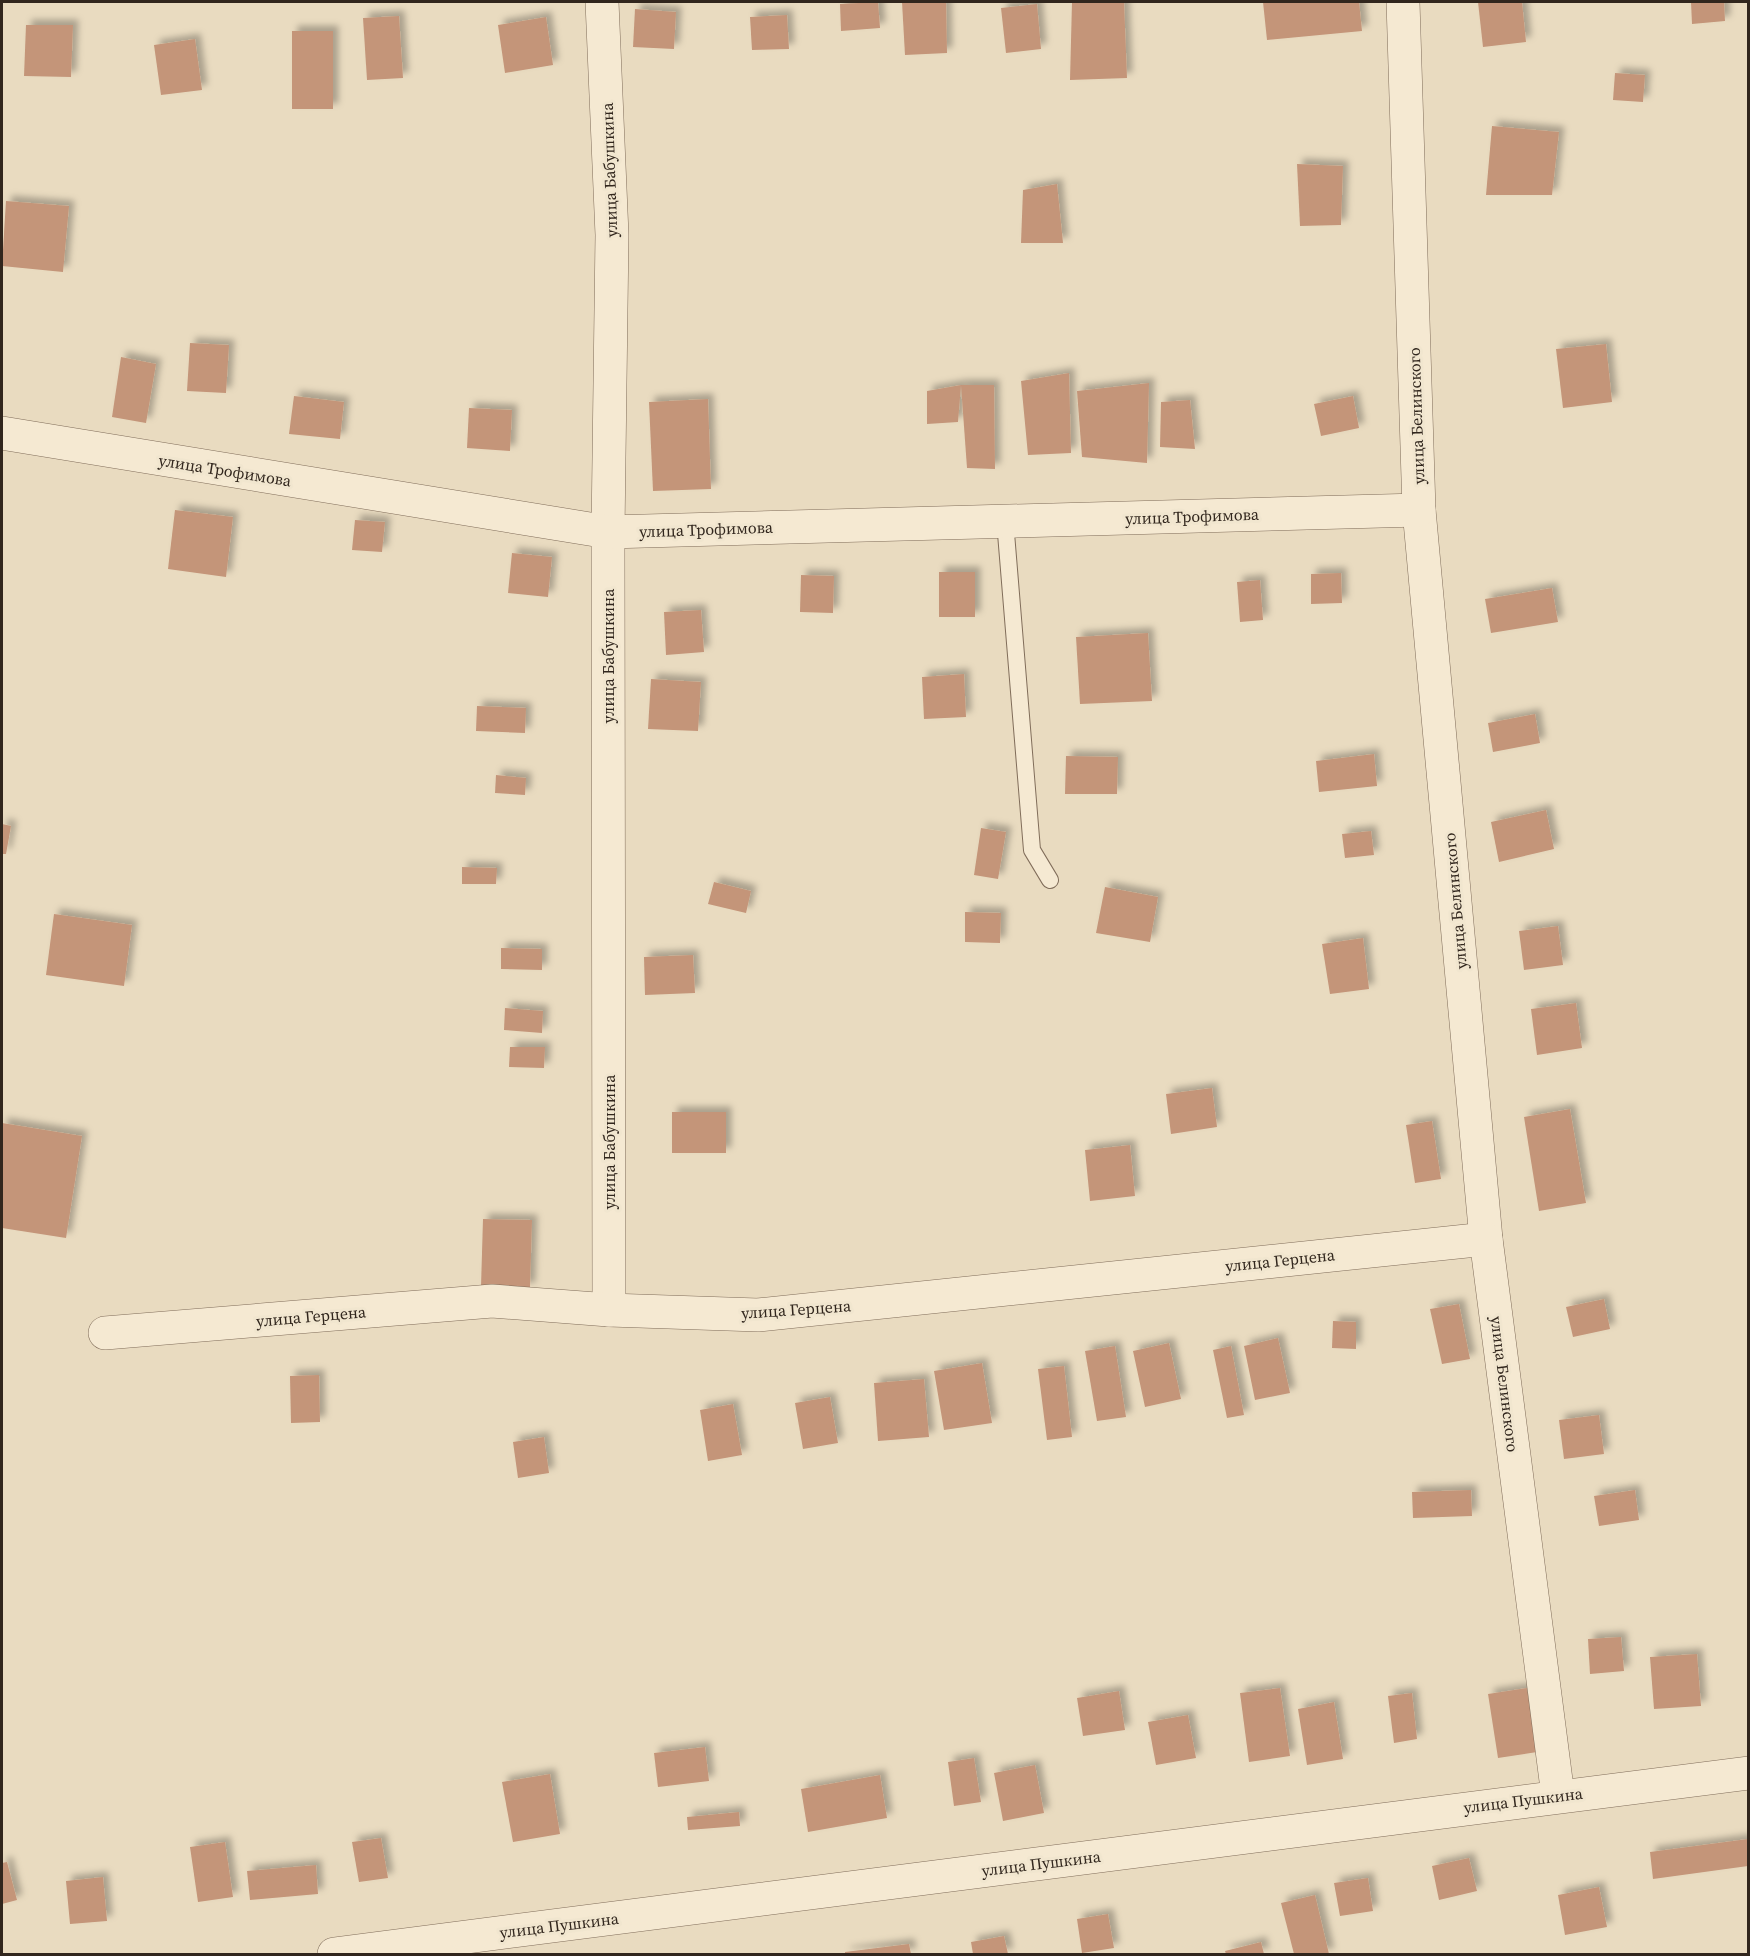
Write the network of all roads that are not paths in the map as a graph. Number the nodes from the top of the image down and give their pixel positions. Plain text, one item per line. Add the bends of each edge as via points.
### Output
1 (602, 2) edge
2 (1402, 2) edge
3 (2, 433) edge
4 (1419, 510) junction
5 (1005, 521) junction
6 (608, 532) junction
7 (1050, 880) dead end
8 (1486, 1239) junction
9 (609, 1310) junction
10 (105, 1333) dead end
11 (1749, 1773) edge
12 (1558, 1796) junction
13 (334, 1954) edge

1 - 6 street, улица Бабушкина via 612,235
2 - 4 street, улица Белинского
3 - 6 street, улица Трофимова
4 - 5 street, улица Трофимова
4 - 8 street, улица Белинского
5 - 6 street, улица Трофимова
5 - 7 lane via 1032,850
6 - 9 street, улица Бабушкина
8 - 9 street, улица Герцена via 758,1315
8 - 12 street, улица Белинского
9 - 10 street, улица Герцена via 492,1301
11 - 12 street, улица Пушкина
12 - 13 street, улица Пушкина

